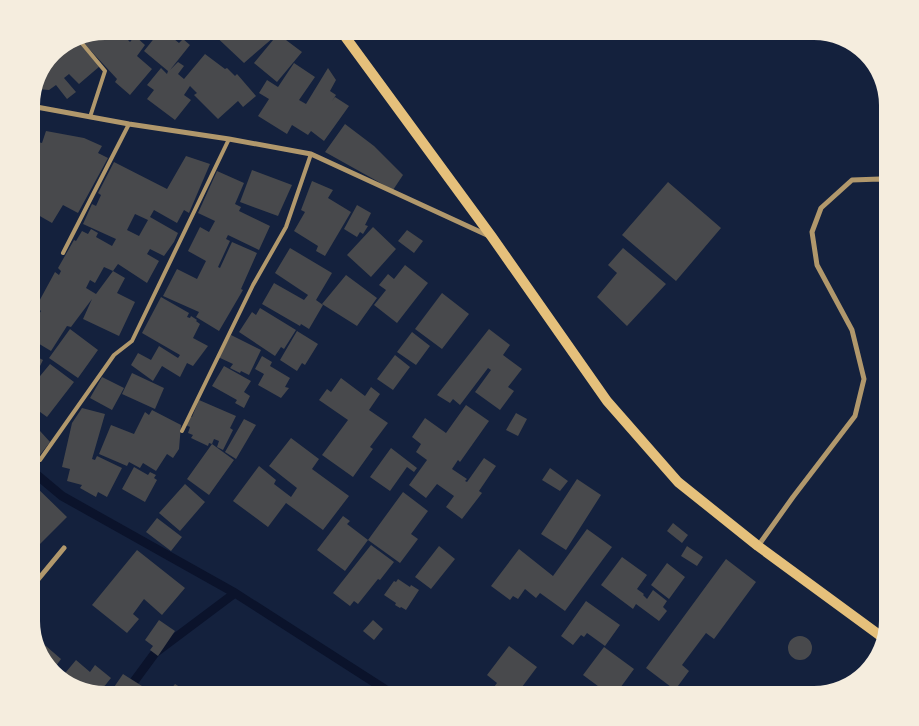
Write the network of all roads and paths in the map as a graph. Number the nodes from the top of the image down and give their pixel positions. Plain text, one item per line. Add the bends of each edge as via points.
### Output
1 (348, 40) edge
2 (82, 44) edge
3 (40, 108) edge
4 (90, 117) junction
5 (129, 124) junction
6 (229, 139) junction
7 (311, 154) junction
8 (879, 180) edge
9 (492, 237) junction
10 (63, 253) dead end
11 (182, 431) dead end
12 (40, 460) dead end
13 (758, 546) junction
14 (64, 548) dead end
15 (40, 577) edge
16 (877, 634) edge

1 - 9 main road
2 - 4 lane via 105,71
3 - 4 street
4 - 5 street
5 - 6 street
5 - 10 lane
6 - 7 street
6 - 12 lane via 132,341 114,356
7 - 9 street
7 - 11 lane via 286,227 253,285
8 - 13 street via 852,180 821,208 812,232 817,265 852,330 864,379 855,416
9 - 13 main road via 607,401 678,482
13 - 16 main road
14 - 15 street

